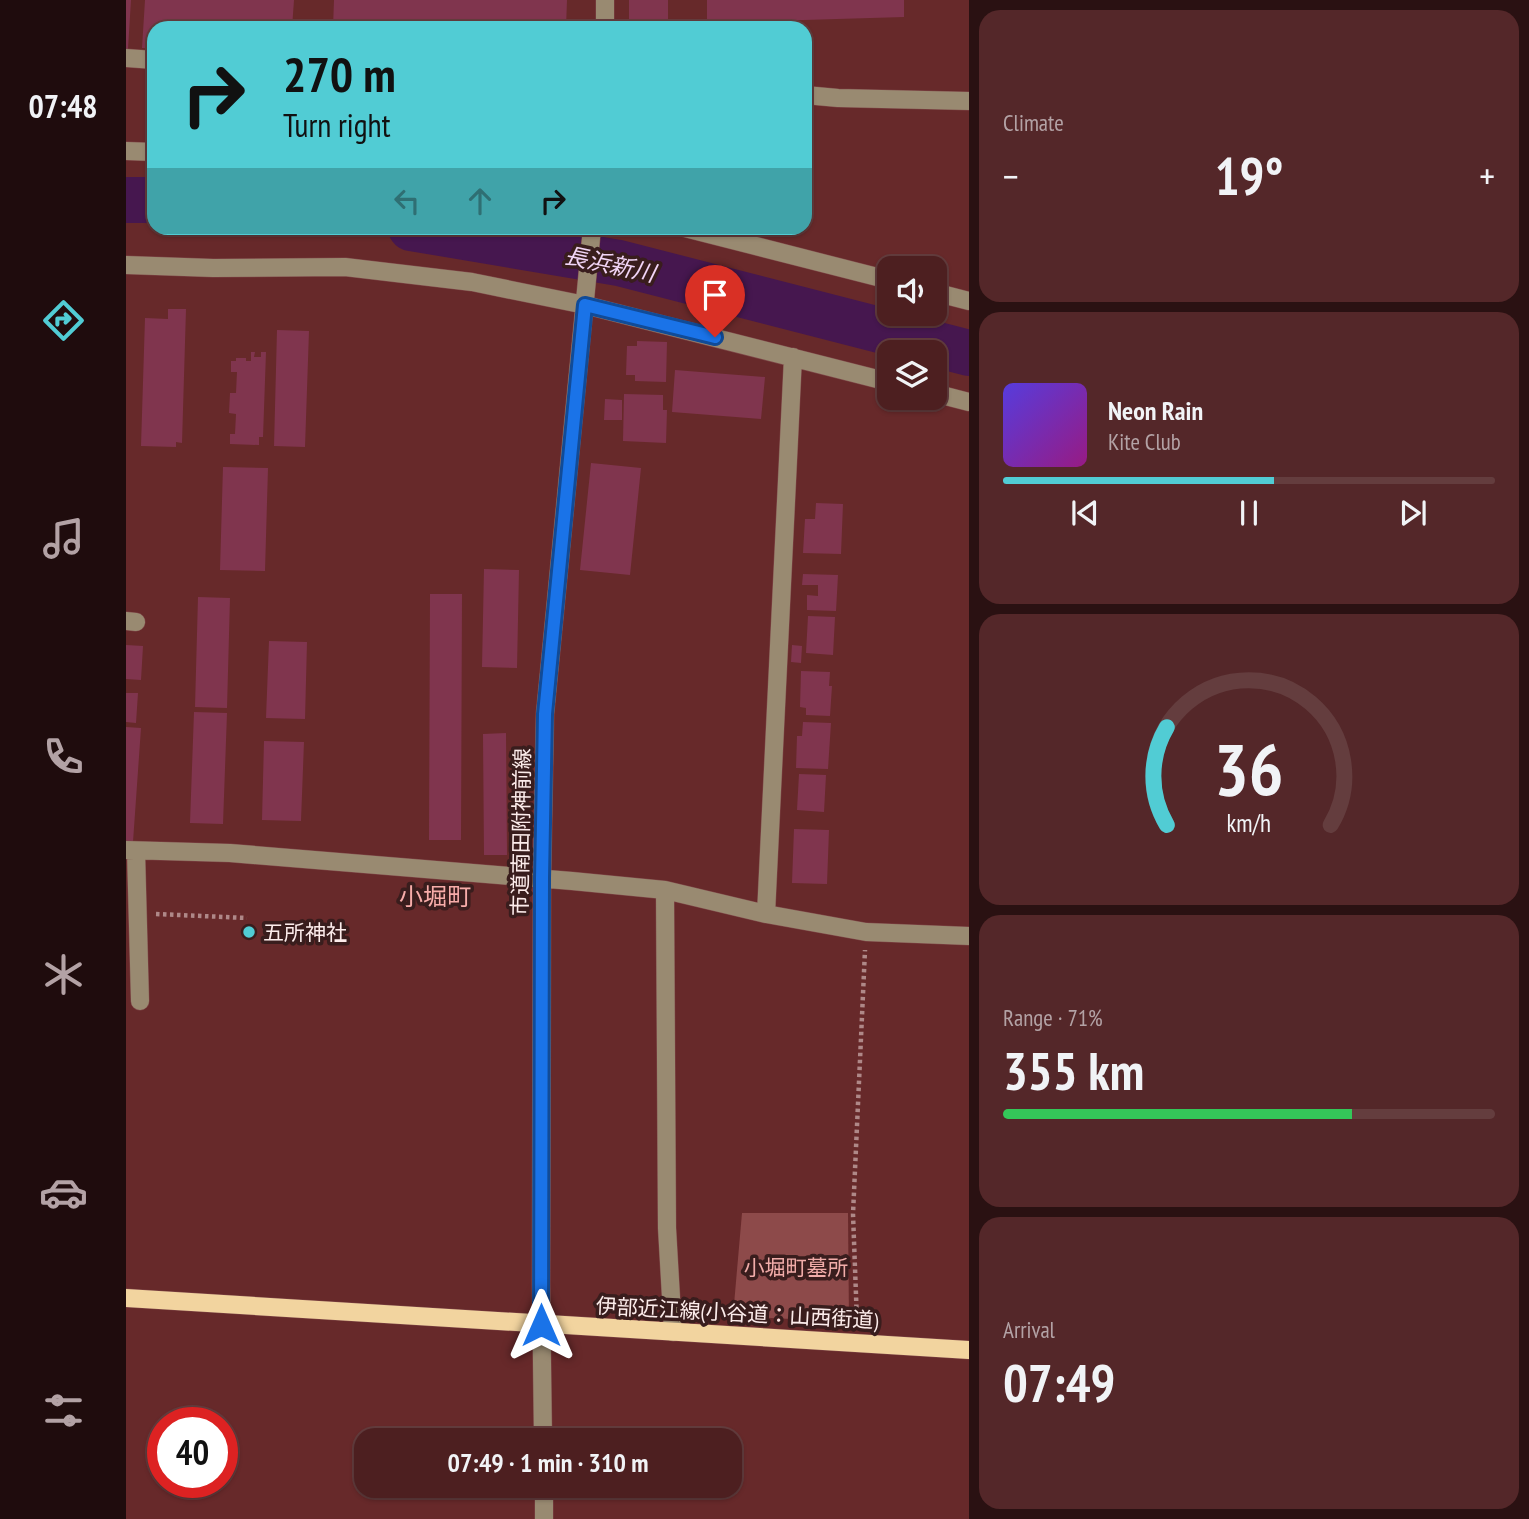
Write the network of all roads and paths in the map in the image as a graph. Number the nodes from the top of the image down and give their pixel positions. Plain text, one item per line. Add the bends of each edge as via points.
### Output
1 (605, 0) edge
2 (605, 21) edge
3 (126, 58) edge
4 (147, 60) edge
5 (812, 96) edge
6 (969, 101) edge
7 (126, 151) edge
8 (147, 152) edge
9 (591, 235) edge
10 (712, 235) edge
11 (126, 265) edge
12 (877, 277) edge
13 (947, 295) edge
14 (969, 301) edge
15 (585, 305) junction
16 (793, 357) junction
17 (877, 379) edge
18 (947, 396) edge
19 (969, 402) edge
20 (131, 850) edge
21 (542, 878) junction
22 (665, 890) junction
23 (138, 913) junction
24 (766, 915) junction
25 (247, 918) dead end
26 (866, 932) junction
27 (969, 936) edge
28 (140, 1001) dead end
29 (126, 1298) edge
30 (541, 1325) junction
31 (673, 1332) junction
32 (858, 1343) junction
33 (969, 1350) edge
34 (543, 1428) edge
35 (544, 1498) edge
36 (544, 1519) edge

1 - 2 street
3 - 4 street
5 - 6 street
7 - 8 street
9 - 15 street, 市道南田附神前線
10 - 12 street
11 - 15 street via 345,267 472,282
13 - 14 street
15 - 16 street
15 - 21 street, 市道南田附神前線 via 545,714
16 - 17 street
16 - 24 street
18 - 19 street
20 - 21 street via 230,853
20 - 23 street
21 - 22 street
21 - 30 street, 市道南田附神前線
22 - 24 street
22 - 31 street via 667,1228
23 - 25 path
23 - 28 street
24 - 26 street
26 - 27 street
26 - 32 path via 853,1214
29 - 30 main road, 伊部近江線(小谷道：山西街道)
30 - 31 main road, 伊部近江線(小谷道：山西街道)
30 - 34 street, 市道南田附神前線
31 - 32 main road, 伊部近江線(小谷道：山西街道)
32 - 33 main road, 伊部近江線(小谷道：山西街道)
35 - 36 street

